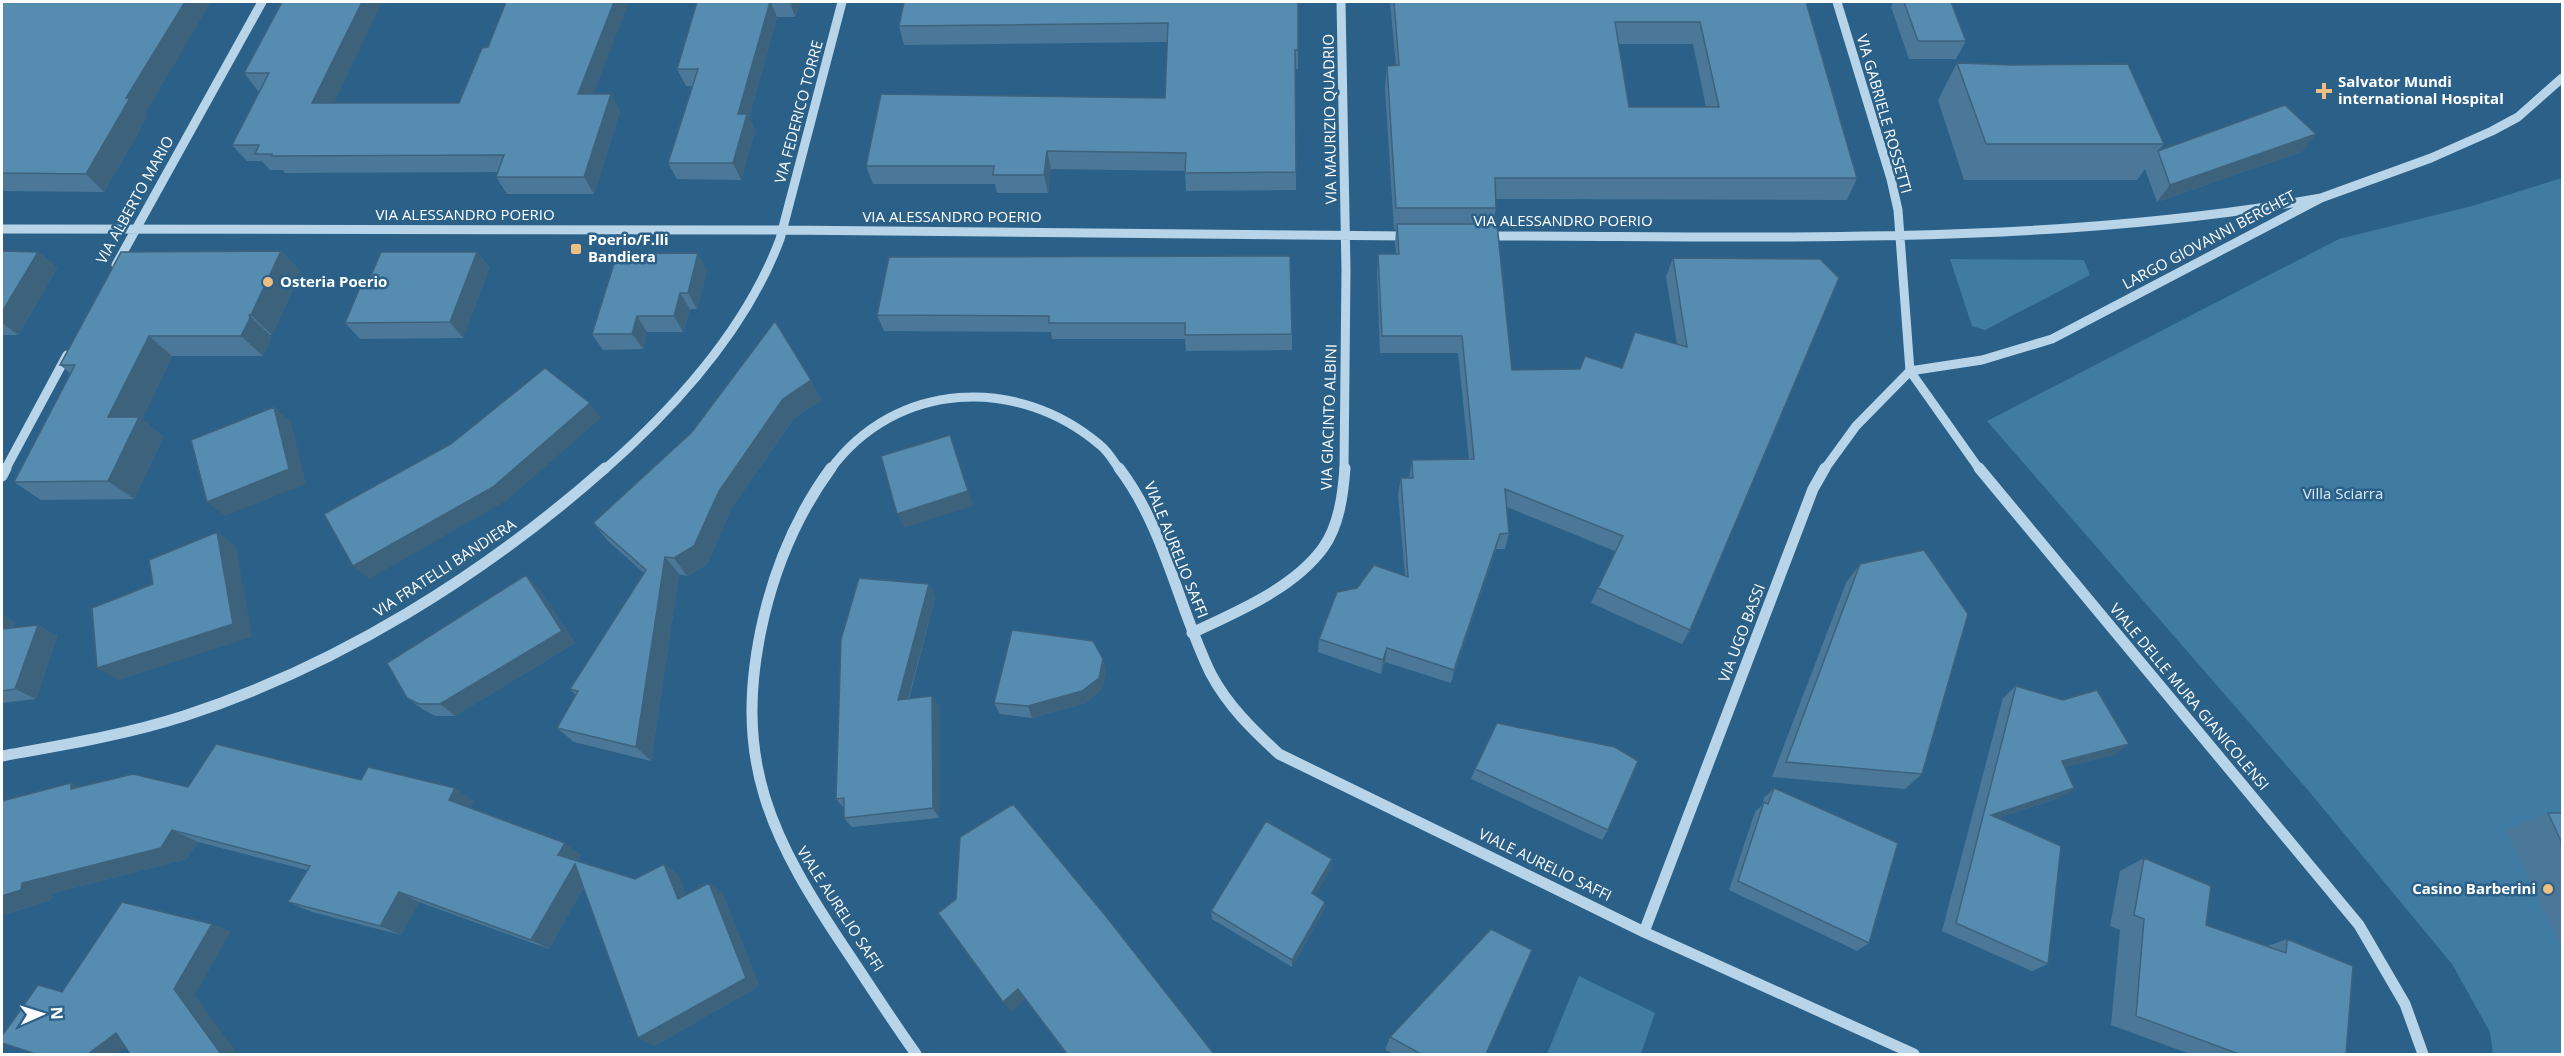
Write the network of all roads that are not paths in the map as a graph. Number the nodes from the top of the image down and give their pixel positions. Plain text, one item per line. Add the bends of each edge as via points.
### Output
1 (262, 2) edge
2 (842, 2) edge
3 (1341, 2) edge
4 (1837, 2) edge
5 (2562, 78) edge
6 (2321, 198) junction
7 (135, 229) junction
8 (2, 230) edge
9 (782, 230) junction
10 (1347, 235) junction
11 (1421, 236) edge
12 (1480, 236) edge
13 (1901, 236) junction
14 (108, 279) edge
15 (70, 350) edge
16 (1910, 371) junction
17 (2, 476) edge
18 (1192, 633) junction
19 (2, 756) edge
20 (1644, 932) junction
21 (916, 1054) edge
22 (1914, 1054) edge
23 (2423, 1054) edge

1 - 7 street, VIA ALBERTO MARIO
2 - 9 street, VIA FEDERICO TORRE
3 - 10 street, VIA MAURIZIO QUADRIO
4 - 13 street, VIA GABRIELE ROSSETTI via 1891,179
5 - 6 street via 2518,117 2492,131
6 - 13 street, LARGO GIOVANNI BERCHET via 2242,212 2119,226
6 - 16 street, LARGO GIOVANNI BERCHET via 2038,345 1980,361
7 - 8 street, VIA ALESSANDRO POERIO
7 - 9 street, VIA ALESSANDRO POERIO
7 - 14 street, VIA ALBERTO MARIO
9 - 10 street, VIA ALESSANDRO POERIO
9 - 19 street, VIA FRATELLI BANDIERA via 758,291 710,360 675,401 594,480 505,548 383,627 254,690 209,708 126,732
10 - 11 street, VIA ALESSANDRO POERIO
10 - 18 street, VIA GIACINTO ALBINI via 1345,462 1335,525 1323,547 1282,583 1240,610
12 - 13 street, VIA ALESSANDRO POERIO
13 - 16 street
15 - 17 street
16 - 20 street, VIA UGO BASSI via 1853,428 1813,489
16 - 23 street, VIALE DELLE MURA GIANICOLENSI via 1972,460 2359,925 2405,1004
18 - 20 street, VIALE AURELIO SAFFI via 1209,674 1231,709 1254,735 1279,754
18 - 21 street, VIALE AURELIO SAFFI via 1156,537 1129,480 1088,433 1051,412 989,398 959,398 898,412 847,448 809,500 772,586 761,625 750,719 755,762 775,833 799,881
20 - 22 street, VIALE AURELIO SAFFI

